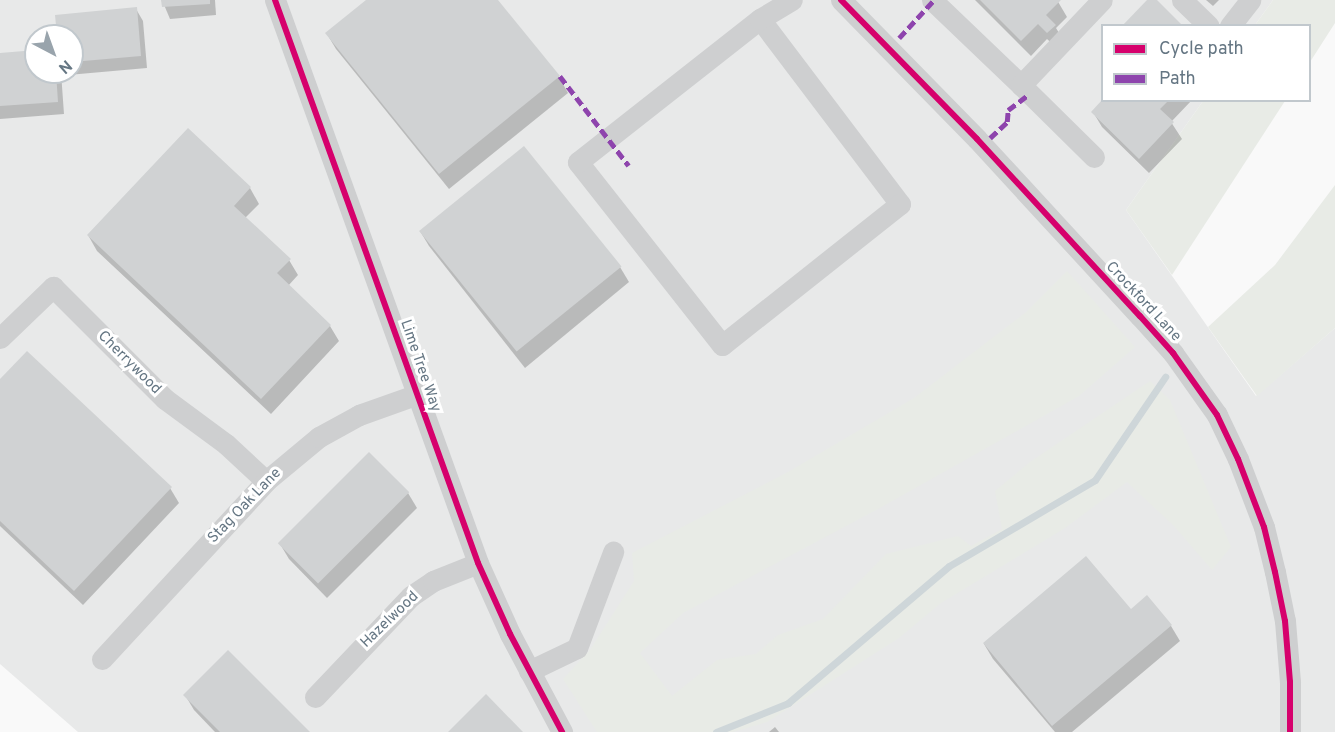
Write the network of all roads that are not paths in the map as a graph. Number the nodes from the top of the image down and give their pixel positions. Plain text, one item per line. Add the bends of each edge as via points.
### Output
1 (275, 0) edge
2 (841, 0) edge
3 (932, 0) edge
4 (1102, 0) edge
5 (1182, 0) edge
6 (1250, 0) edge
7 (784, 2) edge
8 (760, 19) junction
9 (1207, 24) edge
10 (1232, 24) edge
11 (1021, 85) junction
12 (1094, 157) dead end
13 (0, 338) edge
14 (418, 394) junction
15 (266, 481) junction
16 (613, 552) dead end
17 (478, 563) junction
18 (102, 659) dead end
19 (529, 671) junction
20 (315, 697) dead end
21 (562, 732) edge
22 (1290, 732) edge

1 - 14 street, Lime Tree Way
2 - 22 street, Crockford Lane via 977,139 1173,352 1226,431 1264,527 1285,621
3 - 11 street
4 - 11 street
5 - 9 street
6 - 10 street
7 - 8 street
8 - 8 street via 900,204 722,345 578,162
11 - 12 street
13 - 15 street, Cherrywood via 53,287 165,399 226,444
14 - 15 street, Stag Oak Lane via 359,414 319,437
14 - 17 street, Lime Tree Way
15 - 18 street, Stag Oak Lane
16 - 19 street via 577,648
17 - 19 street, Lime Tree Way
17 - 20 street, Hazelwood via 433,581 411,596
19 - 21 street, Lime Tree Way

